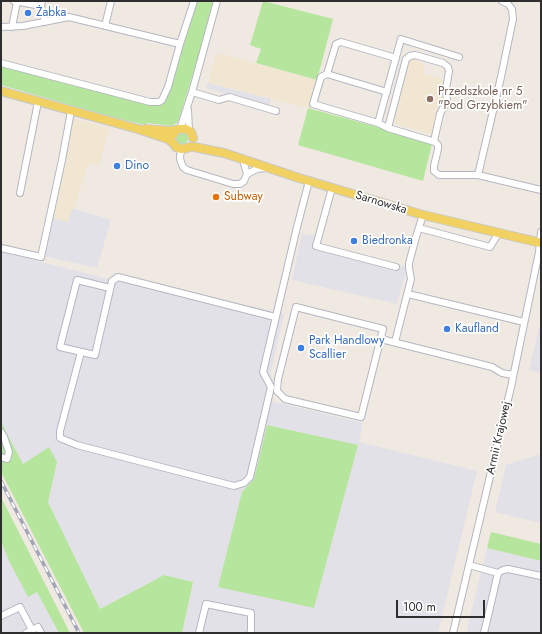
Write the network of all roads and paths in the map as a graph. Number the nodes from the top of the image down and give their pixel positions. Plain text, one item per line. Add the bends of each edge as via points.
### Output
1 (16, 1) edge
2 (111, 1) edge
3 (194, 1) edge
4 (217, 1) edge
5 (502, 1) edge
6 (41, 4) edge
7 (46, 22) junction
8 (105, 26) junction
9 (1, 27) edge
10 (12, 27) junction
11 (180, 44) junction
12 (460, 56) dead end
13 (396, 58) junction
14 (1, 64) edge
15 (327, 74) junction
16 (1, 91) edge
17 (192, 92) junction
18 (387, 92) junction
19 (38, 102) junction
20 (71, 111) junction
21 (276, 111) dead end
22 (378, 124) junction
23 (388, 128) junction
24 (138, 129) junction
25 (182, 130) junction
26 (193, 138) junction
27 (434, 141) junction
28 (173, 143) junction
29 (190, 147) junction
30 (181, 149) junction
31 (224, 154) junction
32 (243, 160) junction
33 (266, 168) junction
34 (247, 174) junction
35 (478, 174) junction
36 (309, 181) junction
37 (332, 188) junction
38 (541, 190) edge
39 (20, 193) dead end
40 (423, 216) junction
41 (419, 228) junction
42 (541, 232) edge
43 (498, 234) junction
44 (540, 243) edge
45 (1, 248) edge
46 (396, 267) dead end
47 (110, 288) junction
48 (408, 294) junction
49 (275, 317) junction
50 (524, 322) junction
51 (381, 339) junction
52 (395, 342) junction
53 (81, 352) junction
54 (513, 375) junction
55 (1, 432) edge
56 (1, 457) edge
57 (469, 565) junction
58 (498, 573) junction
59 (541, 576) edge
60 (1, 616) edge
61 (29, 632) edge
62 (41, 633) edge
63 (199, 633) edge
64 (250, 633) edge
65 (453, 633) edge
66 (484, 633) edge

1 - 6 street
1 - 10 street
2 - 8 street
3 - 11 street
4 - 17 street
5 - 35 street via 512,9 512,19
6 - 7 street
7 - 8 street via 68,17
7 - 10 street
8 - 11 street
9 - 10 street
11 - 14 street via 165,94 158,102
12 - 13 street via 401,40
13 - 15 street via 341,42 336,44
13 - 18 street
15 - 18 street
15 - 22 street via 321,77 313,104
16 - 19 main road
17 - 21 street via 219,100 229,98
17 - 25 street
18 - 22 street
19 - 20 main road
19 - 39 street
20 - 24 main road
20 - 45 street via 41,257
22 - 23 street
23 - 27 street
23 - 27 street via 406,59 415,56 443,63 449,71 447,100 440,114
24 - 25 main road
24 - 28 main road
25 - 26 main road
25 - 28 main road via 172,136
26 - 29 main road
26 - 31 main road, Sarnowska
27 - 35 street via 438,147 434,168 437,174
28 - 30 main road
29 - 30 main road
29 - 31 main road, Sarnowska
30 - 34 street via 181,162 189,171 233,184 240,184
31 - 32 main road, Sarnowska
32 - 33 main road, Sarnowska
32 - 34 street
33 - 34 street
33 - 36 main road, Sarnowska
35 - 38 street
36 - 37 main road, Sarnowska
36 - 49 street
37 - 40 main road, Sarnowska
37 - 46 street via 316,246
40 - 41 street
40 - 43 main road, Sarnowska
41 - 43 street via 490,247
41 - 48 street via 408,268 411,279
42 - 44 street, Armii Krajowej
43 - 44 main road, Sarnowska
44 - 50 street, Armii Krajowej
47 - 49 street via 112,281 118,277
47 - 53 street via 95,355
47 - 53 street via 77,280 60,347
48 - 50 street
48 - 52 street
49 - 53 street via 263,372 272,387 250,476 244,483 234,486 77,445 60,438
50 - 54 street, Armii Krajowej
51 - 51 street via 361,417 285,399 277,391 296,307 383,328
51 - 52 street
52 - 54 street via 492,367
54 - 57 street, Armii Krajowej
55 - 56 street via 9,452 7,459
57 - 58 street
57 - 65 street, Armii Krajowej
58 - 59 street via 508,569
58 - 66 street
60 - 61 street via 20,607
61 - 62 street via 38,627
63 - 64 street via 206,604 251,613

